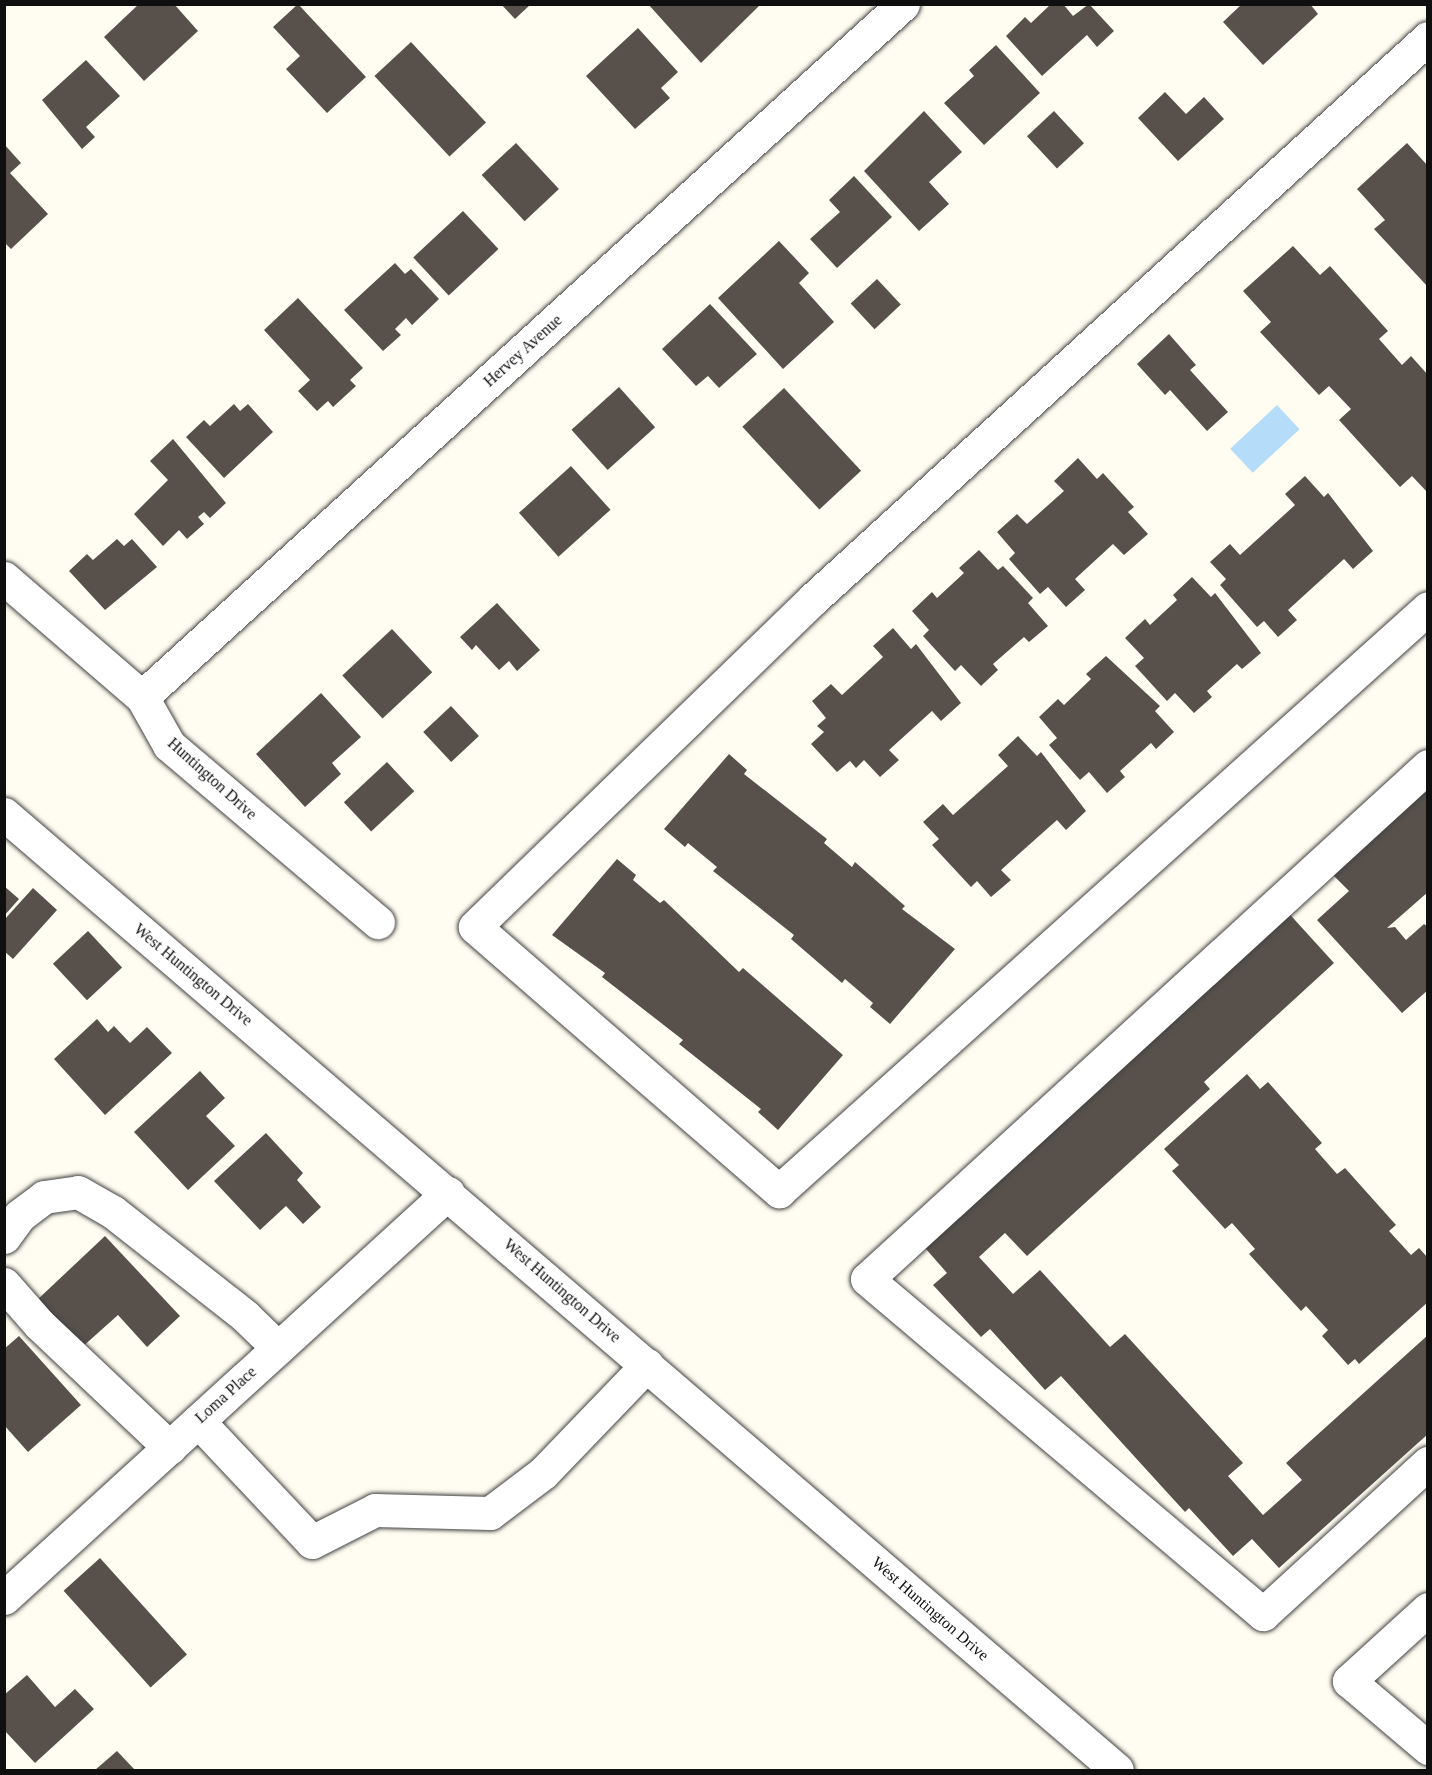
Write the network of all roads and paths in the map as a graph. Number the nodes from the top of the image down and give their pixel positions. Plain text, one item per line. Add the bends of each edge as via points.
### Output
1 (903, 4) edge
2 (1428, 38) edge
3 (4, 578) edge
4 (1428, 608) edge
5 (142, 697) junction
6 (1428, 766) edge
7 (4, 814) edge
8 (378, 922) dead end
9 (448, 1192) junction
10 (4, 1238) edge
11 (4, 1284) edge
12 (278, 1348) junction
13 (647, 1365) junction
14 (198, 1421) junction
15 (170, 1448) junction
16 (1428, 1463) edge
17 (4, 1599) edge
18 (1428, 1609) edge
19 (1428, 1748) edge
20 (1117, 1770) edge

1 - 5 street, Hervey Avenue
2 - 4 street via 813,599 475,927 780,1191
3 - 5 street, Huntington Drive
5 - 8 street, Huntington Drive via 169,745
6 - 16 street via 867,1279 1263,1614
7 - 9 street, West Huntington Drive
9 - 12 street, Loma Place
9 - 13 street, West Huntington Drive
10 - 12 street via 20,1216 44,1197 78,1192 175,1261
11 - 15 street via 39,1324
12 - 14 street, Loma Place
13 - 14 street via 543,1473 490,1513 375,1510 312,1542
13 - 20 street, West Huntington Drive
14 - 15 street, Loma Place
15 - 17 street, Loma Place
18 - 19 street via 1349,1680

